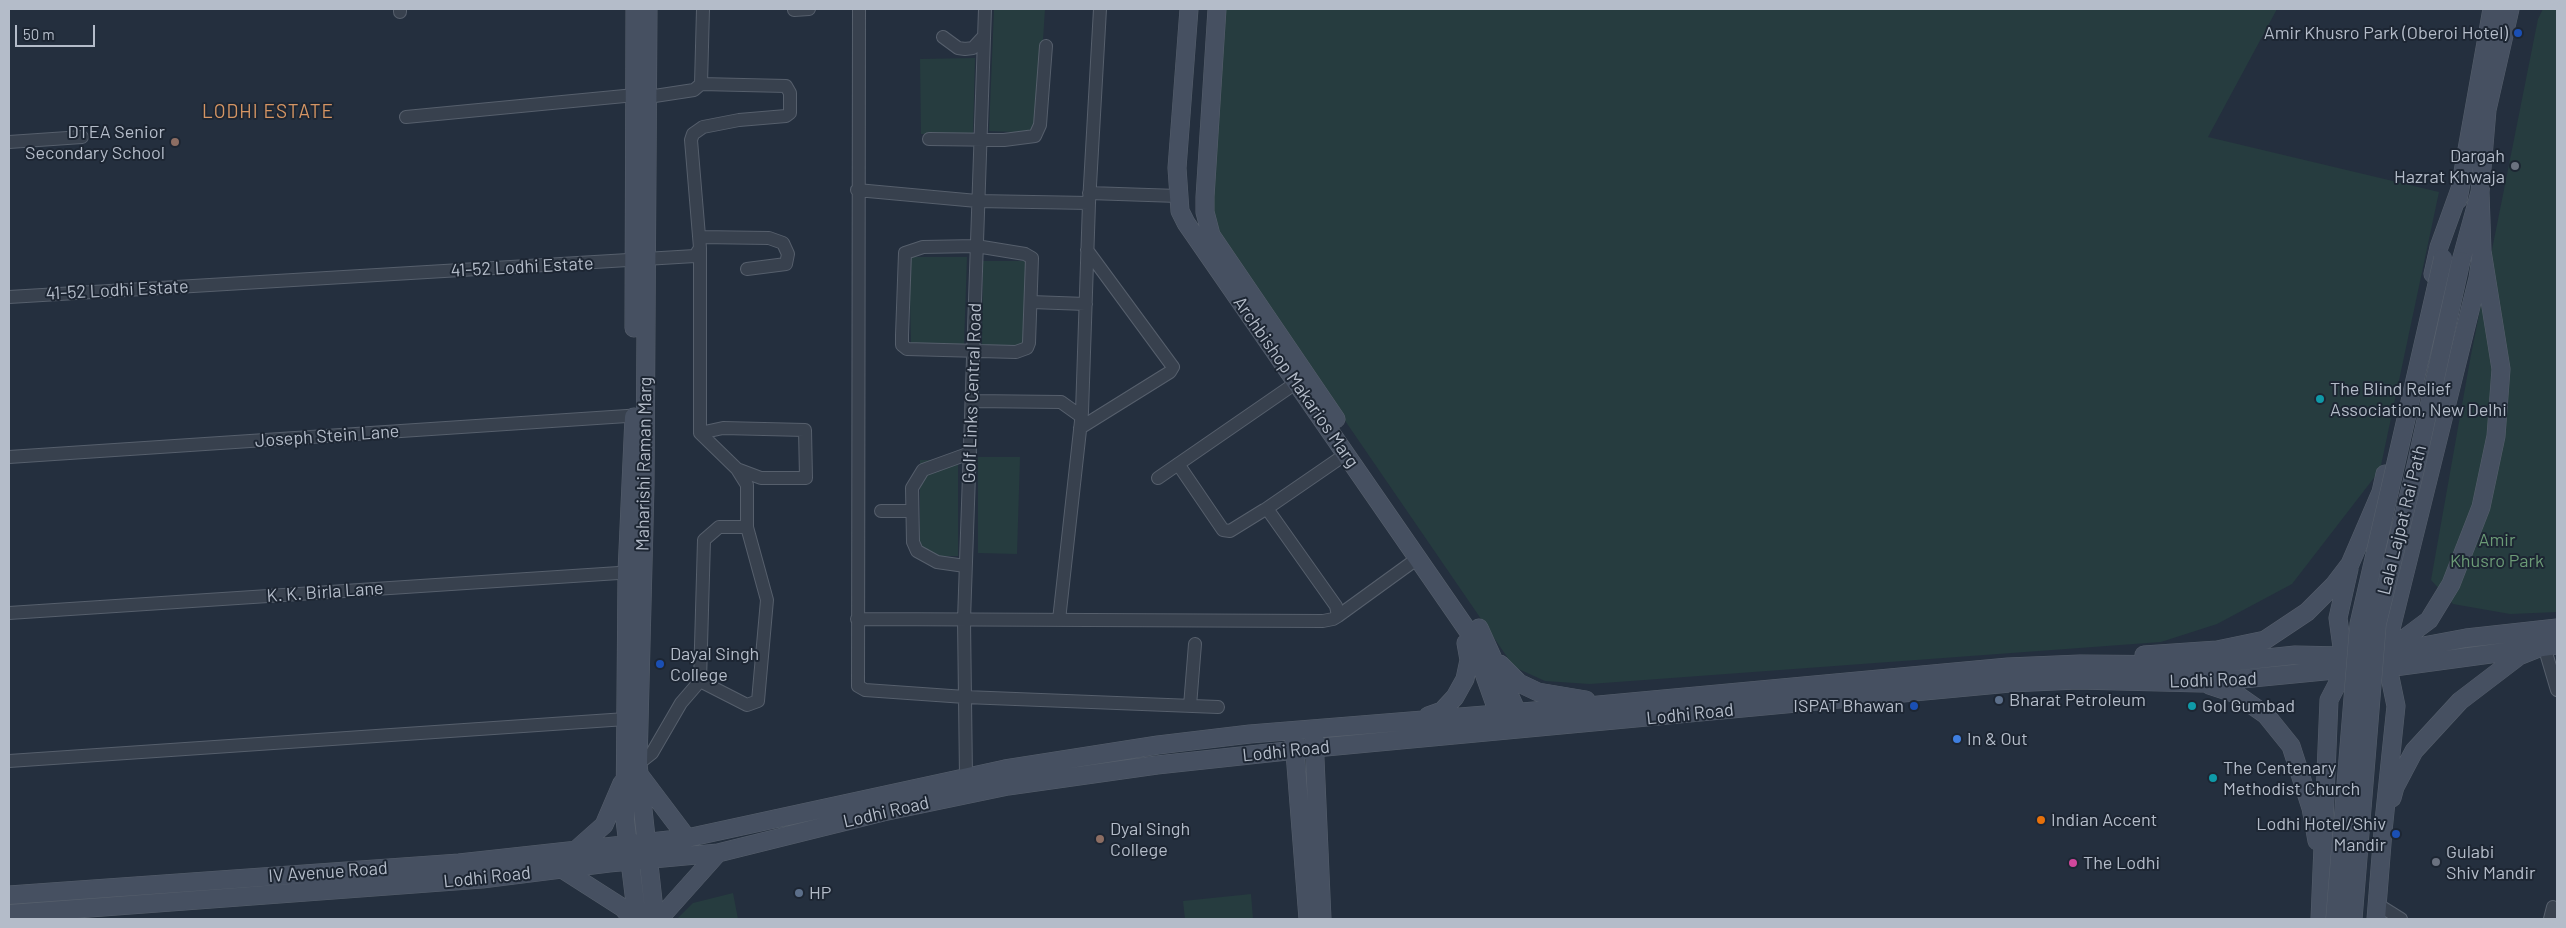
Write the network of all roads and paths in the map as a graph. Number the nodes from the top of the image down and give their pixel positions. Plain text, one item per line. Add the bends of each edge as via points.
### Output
1 (635, 9) edge
2 (648, 9) edge
3 (703, 9) edge
4 (809, 9) edge
5 (859, 9) edge
6 (985, 9) edge
7 (1100, 9) edge
8 (1189, 9) edge
9 (1217, 9) edge
10 (2492, 9) edge
11 (2510, 9) edge
12 (794, 10) edge
13 (984, 36) junction
14 (943, 37) dead end
15 (1046, 46) dead end
16 (701, 84) junction
17 (642, 96) junction
18 (406, 117) dead end
19 (82, 137) dead end
20 (929, 139) dead end
21 (979, 140) junction
22 (9, 142) edge
23 (2460, 189) junction
24 (858, 190) junction
25 (2480, 192) junction
26 (1178, 196) junction
27 (1089, 198) junction
28 (977, 201) junction
29 (700, 243) junction
30 (976, 246) junction
31 (1087, 250) junction
32 (2482, 250) junction
33 (641, 260) junction
34 (748, 269) dead end
35 (9, 297) edge
36 (1031, 302) junction
37 (1086, 304) junction
38 (973, 350) junction
39 (1302, 379) junction
40 (972, 401) junction
41 (640, 415) junction
42 (1081, 423) junction
43 (700, 433) junction
44 (970, 453) junction
45 (1346, 454) junction
46 (9, 457) edge
47 (1178, 464) junction
48 (737, 469) junction
49 (1158, 478) dead end
50 (1266, 509) junction
51 (881, 511) dead end
52 (912, 511) junction
53 (747, 527) junction
54 (1418, 558) junction
55 (2350, 564) junction
56 (966, 566) junction
57 (635, 572) junction
58 (9, 613) edge
59 (1338, 616) junction
60 (857, 619) junction
61 (964, 620) junction
62 (1058, 620) junction
63 (1471, 627) junction
64 (2557, 628) edge
65 (1195, 644) dead end
66 (2551, 645) edge
67 (2386, 660) junction
68 (2345, 663) junction
69 (2080, 664) junction
70 (700, 681) junction
71 (2201, 683) junction
72 (2557, 690) edge
73 (965, 697) junction
74 (1610, 704) junction
75 (1190, 706) junction
76 (1218, 707) dead end
77 (1517, 712) junction
78 (1498, 714) junction
79 (626, 718) junction
80 (1418, 720) junction
81 (1314, 728) junction
82 (1293, 730) junction
83 (1525, 730) junction
84 (1504, 732) junction
85 (1315, 748) junction
86 (1295, 750) junction
87 (9, 761) edge
88 (2328, 765) junction
89 (2390, 766) junction
90 (635, 772) junction
91 (966, 778) junction
92 (2383, 831) junction
93 (687, 838) junction
94 (577, 849) junction
95 (648, 851) junction
96 (629, 853) junction
97 (718, 853) junction
98 (562, 869) junction
99 (2322, 894) junction
100 (9, 895) edge
101 (2377, 912) edge
102 (9, 914) edge
103 (632, 919) edge
104 (636, 919) edge
105 (655, 919) edge
106 (659, 919) edge
107 (1308, 919) edge
108 (1322, 919) edge
109 (2320, 919) edge
110 (2335, 919) edge
111 (2353, 919) edge
112 (2401, 919) edge

1 - 17 main road, Maharishi Raman Marg
2 - 17 main road, Maharishi Raman Marg
3 - 16 street
4 - 12 street
5 - 24 street
6 - 13 street, Golf Links Central Road
7 - 27 street
8 - 26 main road, Archbishop Makarios Marg via 1177,168
9 - 39 main road, Archbishop Makarios Marg via 1205,212 1211,235
10 - 23 main road, Lala Lajpat Rai Path
11 - 25 main road, Lala Lajpat Rai Path via 2488,110
13 - 14 street via 973,48 965,50
13 - 21 street, Golf Links Central Road
15 - 21 street via 1039,132 1027,138
16 - 17 street via 694,90
16 - 29 street via 786,86 790,93 790,112 786,116 703,127 693,134
17 - 18 street
17 - 33 main road, Maharishi Raman Marg
19 - 22 street
20 - 21 street
21 - 28 street, Golf Links Central Road
23 - 55 main road via 2439,247 2381,492
23 - 110 main road, Lala Lajpat Rai Path, bridge via 2359,624
24 - 28 street
24 - 60 street
25 - 32 main road
25 - 111 main road, Lala Lajpat Rai Path, bridge via 2461,260 2377,624
26 - 27 street
26 - 39 main road, Archbishop Makarios Marg via 1186,223
27 - 28 street
27 - 31 street
28 - 30 street, Golf Links Central Road
29 - 33 street, 41-52 Lodhi Estate via 699,254 689,258
29 - 34 street via 769,238 783,243 788,254 786,264
29 - 43 street
30 - 36 street via 1030,256 1033,262
30 - 38 street, Golf Links Central Road
30 - 38 street via 911,249 905,253 903,273 902,344 907,349
31 - 37 street
31 - 42 street via 1173,367 1170,372
32 - 67 main road via 2474,297
32 - 67 main road via 2500,369 2496,436 2481,507 2451,584 2429,620
33 - 35 street, 41-52 Lodhi Estate
33 - 41 main road, Maharishi Raman Marg
36 - 37 street
36 - 38 street via 1027,348 1016,352
37 - 42 street
38 - 40 street, Golf Links Central Road
39 - 45 main road, Archbishop Makarios Marg
39 - 47 street
39 - 63 main road, Archbishop Makarios Marg
40 - 42 street via 1061,402
40 - 44 street, Golf Links Central Road
41 - 46 street, Joseph Stein Lane
41 - 57 main road, Maharishi Raman Marg
42 - 62 street
43 - 48 street
43 - 48 street via 723,428 806,430 806,478 761,478
44 - 52 street via 923,470 912,488
44 - 56 street, Golf Links Central Road
45 - 50 street
45 - 54 main road, Archbishop Makarios Marg
47 - 49 street
47 - 50 street via 1222,530 1230,531
48 - 53 street via 747,485
50 - 59 street via 1336,606
51 - 52 street
52 - 56 street via 916,551 937,562
53 - 70 street via 719,527 704,540
53 - 70 street via 767,600 758,701 747,704
54 - 59 street
54 - 63 main road, Archbishop Makarios Marg
55 - 68 main road via 2338,618
55 - 69 main road via 2307,612 2265,640 2217,650 2159,653
56 - 61 street, Golf Links Central Road
57 - 58 street, K. K. Birla Lane
57 - 79 main road, Maharishi Raman Marg
57 - 90 main road, Maharishi Raman Marg
59 - 62 street via 1323,621
60 - 61 street
60 - 73 street via 856,682 862,689
61 - 62 street
61 - 73 street, Golf Links Central Road
63 - 74 main road via 1519,684 1538,692
63 - 77 main road, Archbishop Makarios Marg
63 - 78 main road, Archbishop Makarios Marg via 1470,634
63 - 80 main road via 1469,660 1456,697 1442,711
64 - 67 main road via 2458,639
65 - 75 street
66 - 67 main road via 2461,660
66 - 72 street
66 - 92 main road via 2519,656 2501,668 2460,701 2434,728 2414,752 2395,787
67 - 68 main road via 2374,642 2364,641 2350,647
67 - 68 main road via 2379,679 2366,684 2353,680
67 - 89 main road via 2396,706
68 - 69 main road, Lodhi Road via 2295,655 2201,665
68 - 71 main road, Lodhi Road
68 - 88 main road via 2329,700
69 - 74 main road, Lodhi Road via 2008,666
70 - 90 street via 681,703 652,753
71 - 83 main road, Lodhi Road via 2077,680 2010,683
71 - 99 main road via 2236,694 2266,715 2291,746 2314,823
73 - 75 street
73 - 91 street, Golf Links Central Road
74 - 77 main road, Lodhi Road
75 - 76 street
77 - 78 main road, Lodhi Road
77 - 83 main road, Archbishop Makarios Marg
78 - 80 main road, Lodhi Road
78 - 84 main road, Archbishop Makarios Marg
79 - 87 street
79 - 90 main road, Maharishi Raman Marg
80 - 81 main road, Lodhi Road
81 - 82 main road, Lodhi Road
81 - 85 main road
82 - 86 main road
82 - 91 main road, Lodhi Road via 1158,745
83 - 84 main road, Lodhi Road
84 - 85 main road, Lodhi Road
85 - 86 main road, Lodhi Road
85 - 108 main road
86 - 97 main road, Lodhi Road via 1157,764 1008,786 882,812
86 - 107 main road
88 - 89 main road via 2342,750 2362,746 2382,755
88 - 99 main road
89 - 92 main road
90 - 93 main road
90 - 94 main road via 604,825
90 - 95 main road, Maharishi Raman Marg
90 - 96 main road, Maharishi Raman Marg
91 - 93 main road, Lodhi Road
92 - 101 main road
93 - 95 main road, Lodhi Road
94 - 96 main road, IV Avenue Road
94 - 100 main road, IV Avenue Road via 459,863
95 - 96 main road, Lodhi Road
95 - 97 main road, Lodhi Road
95 - 105 main road, Maharishi Raman Marg
96 - 98 main road, Lodhi Road
96 - 104 main road, Maharishi Raman Marg
97 - 106 main road
98 - 102 main road, Lodhi Road via 482,880
98 - 103 main road via 623,908
99 - 109 main road
101 - 112 street

